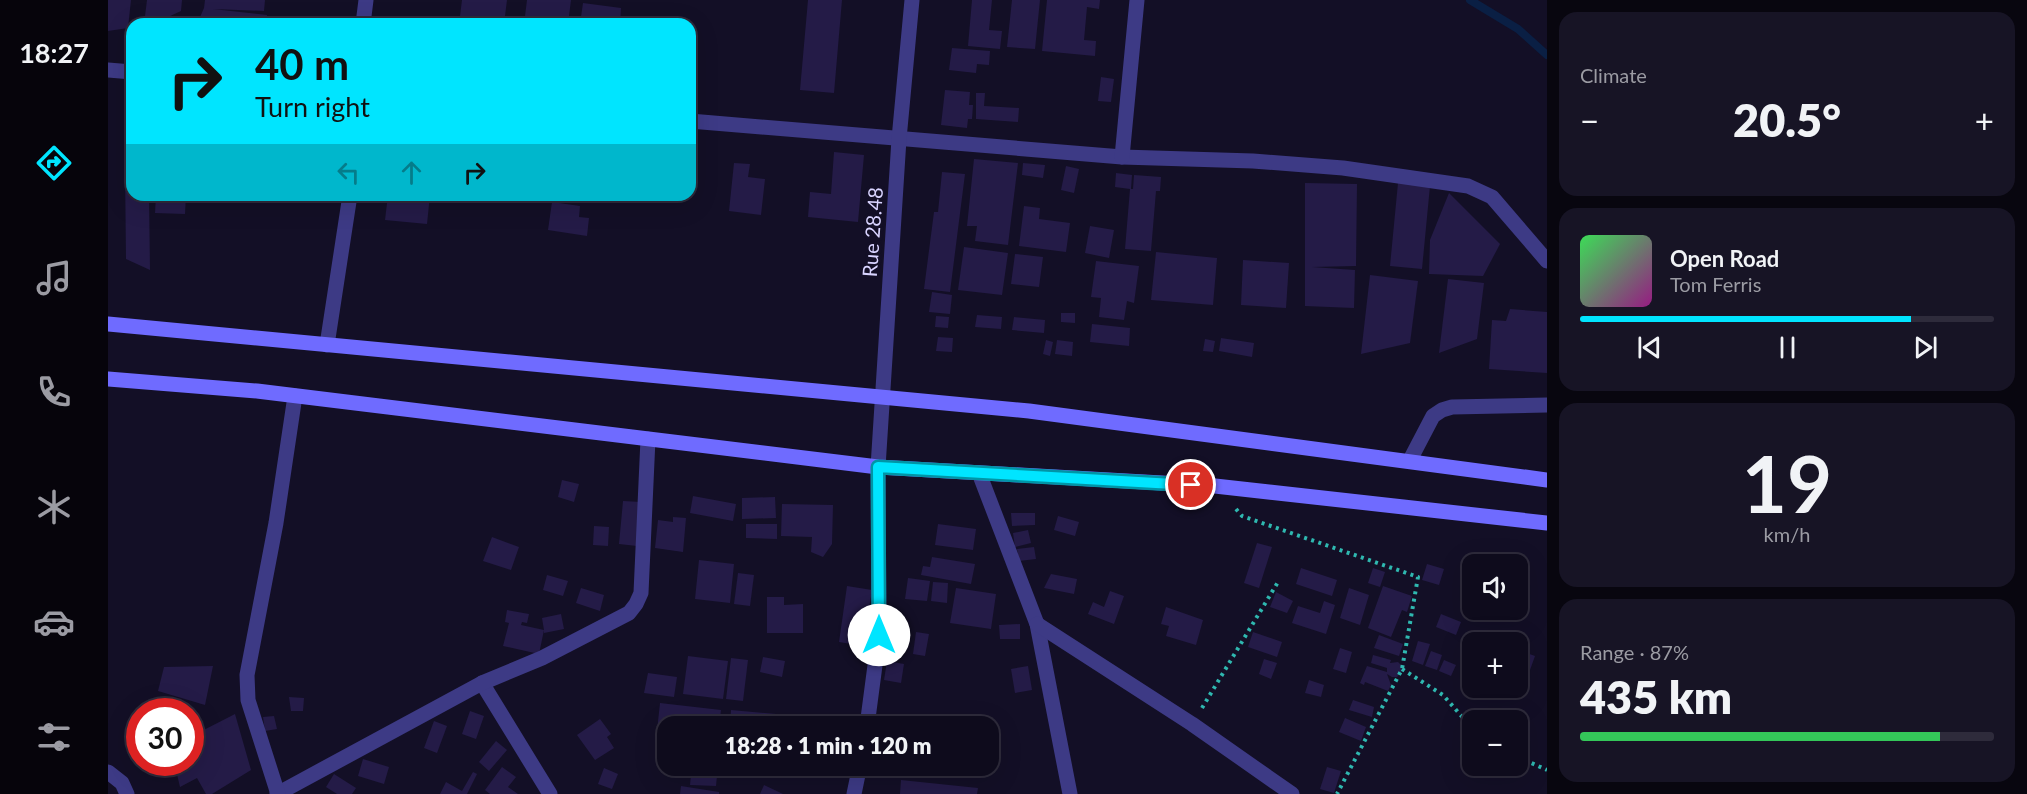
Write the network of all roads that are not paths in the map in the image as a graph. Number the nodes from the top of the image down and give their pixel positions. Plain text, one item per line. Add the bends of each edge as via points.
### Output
1 (366, 0) edge
2 (912, 0) edge
3 (1137, 0) edge
4 (364, 18) edge
5 (108, 70) edge
6 (126, 72) edge
7 (696, 122) edge
8 (899, 139) junction
9 (1122, 158) junction
10 (349, 201) edge
11 (1547, 261) edge
12 (108, 324) edge
13 (327, 345) junction
14 (108, 379) edge
15 (295, 396) junction
16 (883, 397) junction
17 (1547, 405) edge
18 (648, 439) junction
19 (1410, 460) junction
20 (878, 467) junction
21 (979, 473) junction
22 (1547, 480) edge
23 (1547, 523) edge
24 (1037, 624) junction
25 (482, 683) junction
26 (868, 716) edge
27 (108, 772) edge
28 (858, 776) edge
29 (127, 794) edge
30 (278, 794) edge
31 (550, 794) edge
32 (854, 794) edge
33 (1070, 794) edge
34 (1292, 794) edge

1 - 4 street
2 - 8 street, Rue 28.48
3 - 9 street
5 - 6 street
7 - 8 street
8 - 9 street
8 - 16 street, Rue 28.48
9 - 11 street via 1320,166 1468,186 1492,197
10 - 13 street
12 - 13 main road
13 - 16 main road
14 - 15 main road
15 - 18 main road
15 - 30 street via 247,675 248,699
16 - 19 main road via 1029,411
16 - 20 street, Rue 28.48
17 - 19 street via 1442,410 1433,416
18 - 20 main road
18 - 25 street via 644,562 636,604 623,617
19 - 22 main road
20 - 21 main road
20 - 26 street, Rue 28.48 via 879,635
21 - 23 main road via 1215,486
21 - 24 street
24 - 33 street
24 - 34 street
25 - 30 street
25 - 31 street
27 - 29 street via 122,783
28 - 32 street

